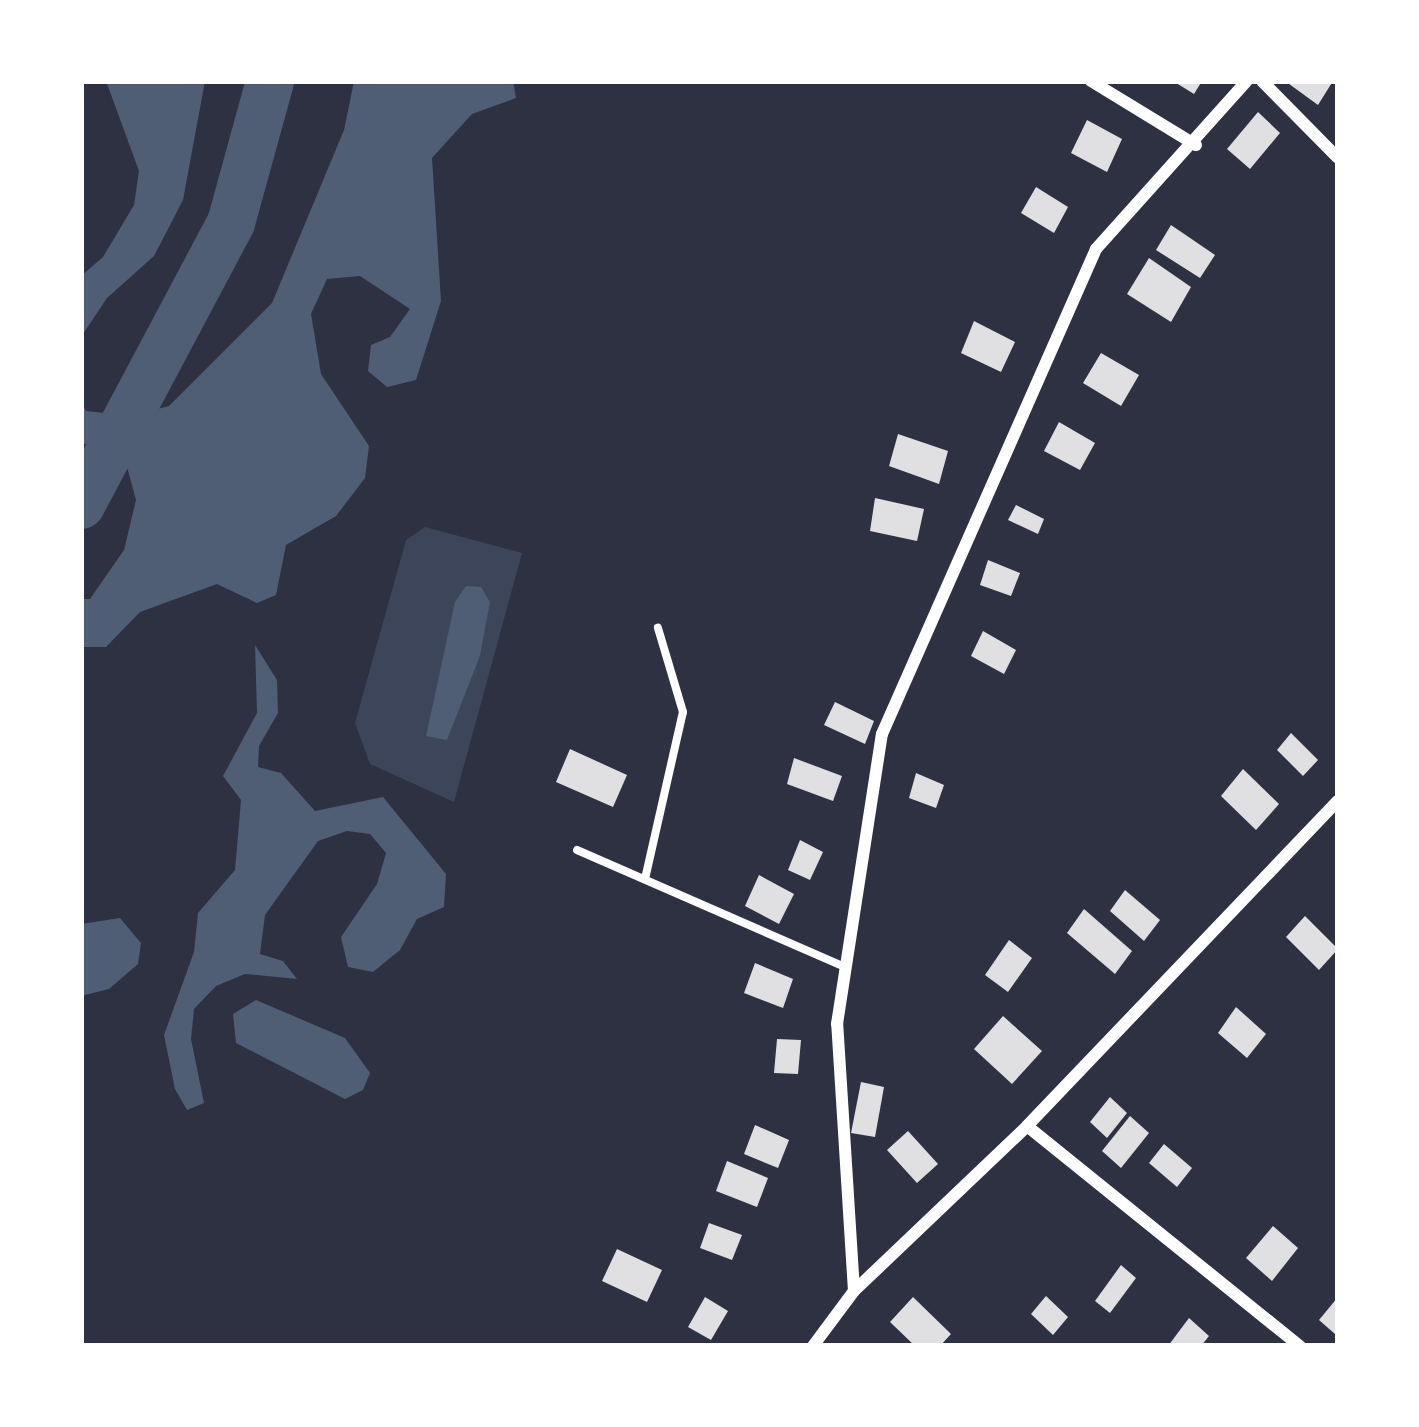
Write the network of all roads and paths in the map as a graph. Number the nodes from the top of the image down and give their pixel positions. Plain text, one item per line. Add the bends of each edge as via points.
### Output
1 (1090, 81) edge
2 (1247, 81) edge
3 (1262, 81) edge
4 (1196, 145) junction
5 (1338, 158) edge
6 (658, 628) dead end
7 (1338, 801) edge
8 (577, 850) dead end
9 (645, 879) junction
10 (846, 967) junction
11 (1027, 1126) junction
12 (854, 1291) junction
13 (813, 1346) edge
14 (1300, 1346) edge

1 - 4 street
2 - 4 street
3 - 5 street
4 - 10 street via 1096,249 882,734
6 - 9 lane via 683,712
7 - 11 street
8 - 9 lane
9 - 10 lane
10 - 12 street via 837,1024
11 - 12 street
11 - 14 street
12 - 13 street

